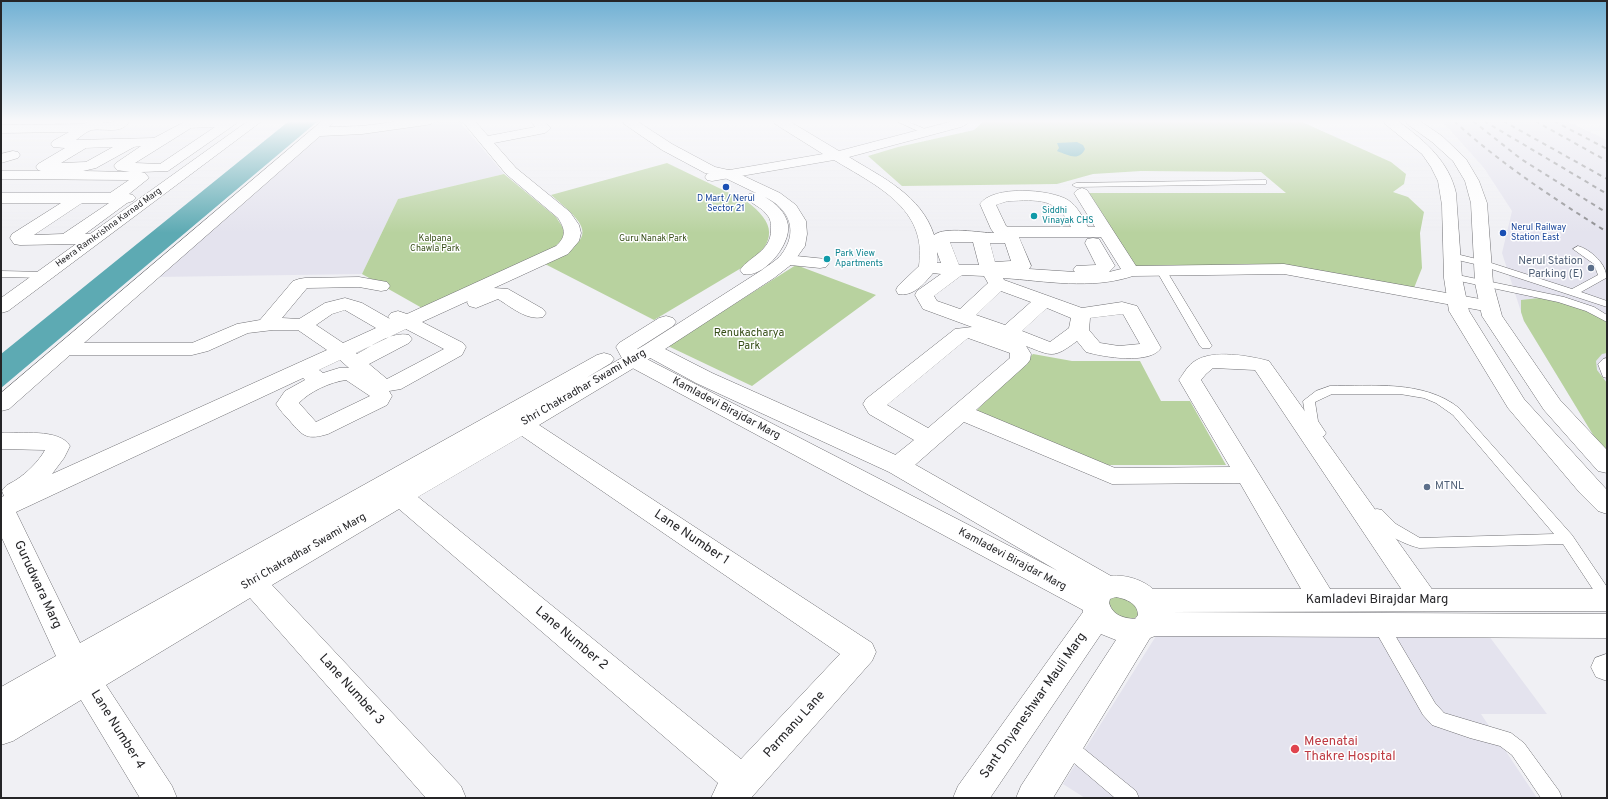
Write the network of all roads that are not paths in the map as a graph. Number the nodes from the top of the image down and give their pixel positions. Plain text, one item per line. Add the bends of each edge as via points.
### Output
1 (33, 158) edge
2 (58, 158) edge
3 (104, 158) edge
4 (133, 158) edge
5 (177, 158) edge
6 (205, 158) edge
7 (285, 158) edge
8 (500, 158) edge
9 (688, 158) edge
10 (807, 158) edge
11 (811, 158) edge
12 (839, 158) edge
13 (1433, 158) edge
14 (1458, 158) edge
15 (782, 164) junction
16 (193, 167) junction
17 (163, 168) junction
18 (1, 170) edge
19 (717, 174) junction
20 (1, 175) edge
21 (1263, 182) dead end
22 (764, 191) junction
23 (1082, 193) joint
24 (1, 198) edge
25 (25, 198) junction
26 (79, 198) junction
27 (120, 198) junction
28 (151, 198) junction
29 (1037, 201) dead end
30 (1059, 201) junction
31 (1, 212) edge
32 (1087, 237) junction
33 (1110, 237) junction
34 (980, 238) junction
35 (66, 239) junction
36 (94, 239) junction
37 (1578, 249) dead end
38 (1452, 256) junction
39 (786, 260) junction
40 (1482, 262) junction
41 (820, 263) dead end
42 (927, 267) junction
43 (955, 270) junction
44 (1161, 270) junction
45 (1131, 271) junction
46 (1, 274) edge
47 (992, 274) junction
48 (44, 275) junction
49 (1453, 277) junction
50 (1484, 284) junction
51 (381, 286) dead end
52 (1561, 288) junction
53 (906, 290) dead end
54 (1574, 292) junction
55 (1560, 299) junction
56 (1045, 300) junction
57 (1456, 300) junction
58 (1607, 304) edge
59 (1490, 306) junction
60 (1, 307) edge
61 (354, 309) dead end
62 (536, 313) dead end
63 (963, 317) junction
64 (1607, 319) edge
65 (270, 320) junction
66 (408, 322) junction
67 (1008, 333) junction
68 (325, 334) junction
69 (473, 344) dead end
70 (1206, 346) dead end
71 (64, 349) junction
72 (636, 352) junction
73 (1607, 361) edge
74 (1607, 375) edge
75 (1, 404) edge
76 (961, 412) junction
77 (522, 425) junction
78 (930, 439) junction
79 (1, 441) edge
80 (1607, 465) edge
81 (898, 466) junction
82 (1247, 475) junction
83 (1, 492) edge
84 (400, 496) junction
85 (1607, 505) edge
86 (1, 508) edge
87 (1567, 539) junction
88 (252, 583) junction
89 (1322, 600) junction
90 (1424, 600) junction
91 (1607, 600) edge
92 (1100, 601) junction
93 (1146, 618) junction
94 (1380, 625) junction
95 (1607, 626) edge
96 (861, 652) joint
97 (80, 671) junction
98 (1, 703) edge
99 (1, 730) edge
100 (1077, 738) junction
101 (735, 790) edge
102 (160, 798) edge
103 (449, 798) edge
104 (970, 798) edge
105 (1033, 798) edge
106 (1129, 798) edge
107 (1552, 798) edge

1 - 18 street
2 - 3 street via 43,167 91,166
4 - 17 street via 121,166
5 - 17 street
6 - 16 street, Heera Ramkrishna Karnad Marg
7 - 71 street
8 - 66 street via 511,171 564,215 573,229 574,236 562,250
9 - 19 street
10 - 19 street
11 - 15 street
12 - 42 street via 896,192 911,207 923,225 928,244
13 - 38 street via 1443,175 1450,200
14 - 40 street via 1472,181 1479,203
15 - 19 street
15 - 22 street via 762,174 759,182
16 - 17 street
16 - 28 street, Heera Ramkrishna Karnad Marg
19 - 22 street
19 - 72 street via 761,200 773,211 780,223 777,245 768,256
20 - 27 street via 140,176 142,178
21 - 23 lane via 1076,185
22 - 39 street via 790,208 798,221 799,234 796,246
23 - 33 street
24 - 25 street
25 - 26 street
25 - 31 street
26 - 27 street
26 - 35 street via 18,238
27 - 28 street
27 - 35 street
28 - 36 street, Heera Ramkrishna Karnad Marg
29 - 30 street
30 - 32 street via 1071,212
30 - 32 street via 1048,198 1002,197 988,204 1002,231
32 - 32 street via 1106,266 1101,270 1039,268 1028,243
32 - 33 street
33 - 45 street
34 - 43 street via 970,236 940,239
34 - 47 street
34 - 47 street via 1012,239 1022,264
35 - 36 street
36 - 48 street, Heera Ramkrishna Karnad Marg
37 - 54 lane via 1598,263 1603,276
38 - 40 lane
38 - 49 street
39 - 41 street
39 - 72 street via 768,274
40 - 50 street
40 - 52 lane
42 - 43 street
42 - 53 street
43 - 47 street
43 - 63 street via 924,295 930,305
44 - 45 street
44 - 57 street via 1284,269
44 - 70 lane
45 - 47 street via 1097,279
46 - 48 lane
47 - 56 street
47 - 63 street
48 - 60 street, Heera Ramkrishna Karnad Marg
49 - 50 lane
49 - 57 street
50 - 55 lane
50 - 59 street
51 - 65 street via 359,282 305,283 299,285
52 - 54 lane
52 - 55 lane
54 - 58 lane
55 - 64 lane via 1590,309
56 - 67 street
56 - 67 street via 1079,322 1056,347 1052,348
57 - 59 street
57 - 85 street via 1459,311 1516,403
59 - 80 street via 1492,316 1552,405
61 - 68 street via 345,309
62 - 66 street via 497,293
63 - 67 street
65 - 68 street
65 - 71 street via 192,349
66 - 68 street
66 - 68 street
66 - 68 street via 351,306 337,306 324,311
66 - 68 street via 453,345 456,347 455,351 385,386
66 - 69 street
68 - 86 street via 312,375
71 - 75 street
72 - 77 street, Shri Chakradhar Swami Marg
72 - 81 street, Kamladevi Birajdar Marg via 704,378
72 - 92 street, Kamladevi Birajdar Marg
72 - 97 street, Shri Chakradhar Swami Marg
73 - 74 lane via 1604,364
76 - 78 street
76 - 78 street via 1020,360 1022,354 1017,349 969,332 962,333 874,404 877,409
76 - 82 street via 1112,476
77 - 84 street, Shri Chakradhar Swami Marg
77 - 96 street, Lane Number 1
78 - 81 street
79 - 83 street via 52,442 58,446 54,456 19,491
81 - 92 street, Kamladevi Birajdar Marg
82 - 89 street
82 - 90 street via 1190,380 1194,372 1209,362 1254,362 1262,366
84 - 88 street, Shri Chakradhar Swami Marg
84 - 101 street, Lane Number 2
86 - 97 street, Gurudwara Marg
87 - 87 lane via 1458,412 1441,401 1399,390 1330,390 1309,401 1312,421 1385,525 1400,534 1419,543
87 - 91 lane
88 - 97 street, Shri Chakradhar Swami Marg
88 - 103 street, Lane Number 3
89 - 90 street, Kamladevi Birajdar Marg
89 - 93 street, Kamladevi Birajdar Marg
90 - 91 street, Kamladevi Birajdar Marg
92 - 93 street via 1104,621 1121,630
92 - 93 street via 1116,586 1133,590
92 - 104 street, Sant Dnyaneshwar Mauli Marg
93 - 94 street
93 - 100 street
94 - 95 street
94 - 107 lane via 1429,709 1438,719 1505,739 1518,749
96 - 101 street, Parmanu Lane
97 - 98 street, Shri Chakradhar Swami Marg
97 - 99 street, Shri Chakradhar Swami Marg
97 - 102 street, Lane Number 4
100 - 105 street
100 - 106 lane

